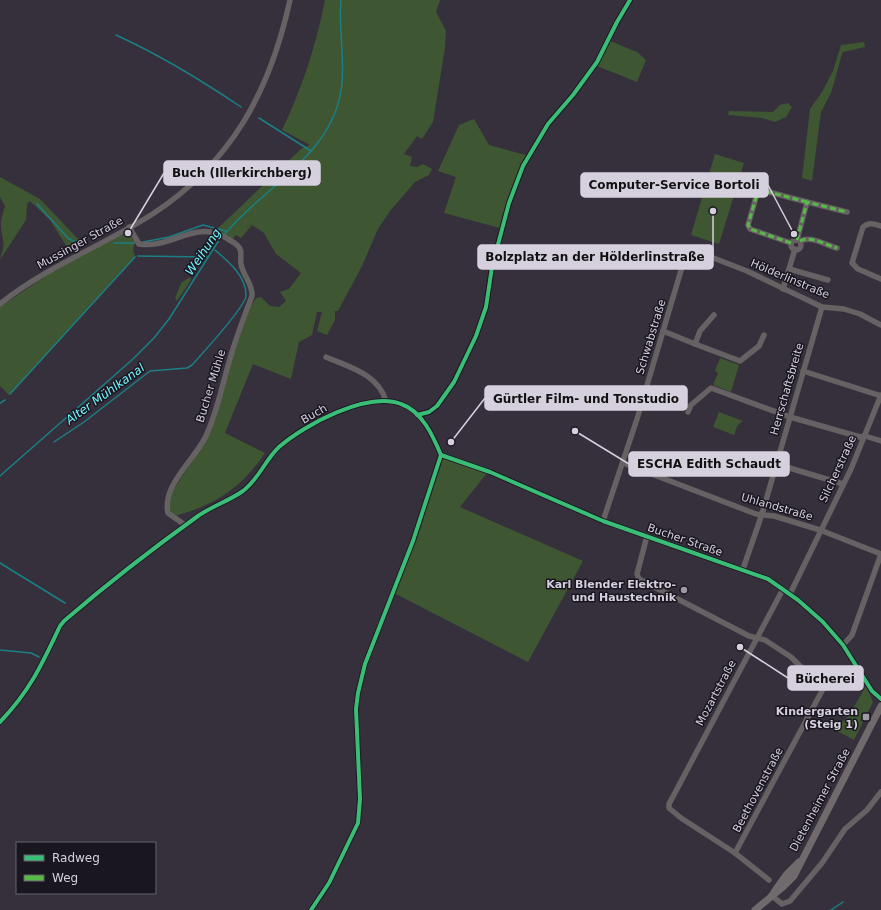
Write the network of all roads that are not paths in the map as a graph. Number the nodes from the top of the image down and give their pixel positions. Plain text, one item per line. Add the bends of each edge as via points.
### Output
1 (290, 0) edge
2 (808, 202) junction
3 (847, 212) dead end
4 (881, 226) edge
5 (129, 228) junction
6 (799, 240) junction
7 (791, 243) junction
8 (837, 248) dead end
9 (795, 249) junction
10 (691, 254) joint
11 (789, 269) junction
12 (881, 279) edge
13 (828, 280) dead end
14 (783, 289) junction
15 (0, 304) edge
16 (822, 306) junction
17 (714, 314) dead end
18 (881, 325) edge
19 (663, 331) junction
20 (764, 336) dead end
21 (695, 344) junction
22 (326, 357) dead end
23 (803, 371) junction
24 (881, 395) edge
25 (386, 401) junction
26 (688, 412) dead end
27 (790, 417) junction
28 (864, 436) junction
29 (881, 441) edge
30 (440, 455) junction
31 (623, 463) junction
32 (776, 464) junction
33 (843, 484) junction
34 (762, 514) junction
35 (604, 521) junction
36 (185, 525) junction
37 (820, 530) junction
38 (647, 536) junction
39 (881, 554) edge
40 (743, 569) junction
41 (783, 589) junction
42 (790, 594) junction
43 (756, 639) junction
44 (843, 645) junction
45 (858, 667) junction
46 (823, 689) junction
47 (881, 699) edge
48 (881, 706) edge
49 (0, 722) edge
50 (881, 792) edge
51 (735, 853) junction
52 (769, 880) dead end
53 (771, 895) junction
54 (311, 910) edge
55 (755, 910) edge

1 - 5 street, Mussinger Straße via 277,52 267,79 252,110 231,141 214,162 181,193
2 - 3 street
2 - 6 street
2 - 7 street via 765,191 757,194 748,225 750,229
4 - 12 street via 867,224 863,227 852,263 858,269
5 - 15 street, Mussinger Straße via 38,278
5 - 36 street, Bucher Mühle via 139,244 149,246 199,231 218,233 240,250 241,264 253,289 235,340 212,421 204,439 169,493 168,513
6 - 7 street
6 - 8 street via 816,240
6 - 9 street via 800,247
7 - 9 street
9 - 11 street
10 - 14 street, Hölderlinstraße via 703,254 747,271
10 - 19 street, Schwabstraße via 685,257
11 - 13 street
11 - 14 street
14 - 16 street, Hölderlinstraße
16 - 18 street, Hölderlinstraße via 860,314
16 - 23 street, Herrschaftsbreite
17 - 21 street via 700,331
19 - 21 street
19 - 31 street, Schwabstraße
20 - 21 street via 759,346 740,361
22 - 25 street via 365,374 376,383
23 - 24 street
23 - 27 street, Herrschaftsbreite
24 - 28 street, Silcherstraße
25 - 30 street, Buch via 400,403 417,415 430,432
25 - 36 street, Buch via 340,410 293,437 279,447 250,485
26 - 27 street via 691,405 711,388
27 - 28 street via 860,438
27 - 32 street, Herrschaftsbreite
28 - 29 street
28 - 33 street, Silcherstraße
30 - 35 street, Bucher Straße via 490,472
30 - 54 street via 413,541 360,681 356,709 360,798 358,823 329,883
31 - 34 street, Uhlandstraße via 756,514
31 - 35 street, Schwabstraße
32 - 33 street
32 - 34 street, Herrschaftsbreite
33 - 37 street, Silcherstraße
34 - 37 street, Uhlandstraße
34 - 40 street, Herrschaftsbreite
35 - 38 street, Bucher Straße
36 - 49 street via 64,621 33,682
37 - 39 street, Uhlandstraße
37 - 42 street, Silcherstraße
38 - 40 street, Bucher Straße
38 - 43 street via 637,574 639,579
39 - 44 street via 852,635
40 - 41 street, Bucher Straße via 762,576
41 - 42 street, Bucher Straße
41 - 43 street, Mozartstraße
42 - 44 street, Bucher Straße via 823,622
43 - 46 street via 765,640 791,656
43 - 51 street, Mozartstraße via 676,790 669,808
44 - 45 street, Bucher Straße
45 - 46 street, Beethovenstraße via 846,672
45 - 47 street, Bucher Straße via 867,684
46 - 51 street, Beethovenstraße
48 - 53 main road, Dietenheimer Straße via 794,876
50 - 53 street via 867,810 845,829 819,867 790,901 782,904
51 - 52 street
53 - 55 main road, Dietenheimer Straße

